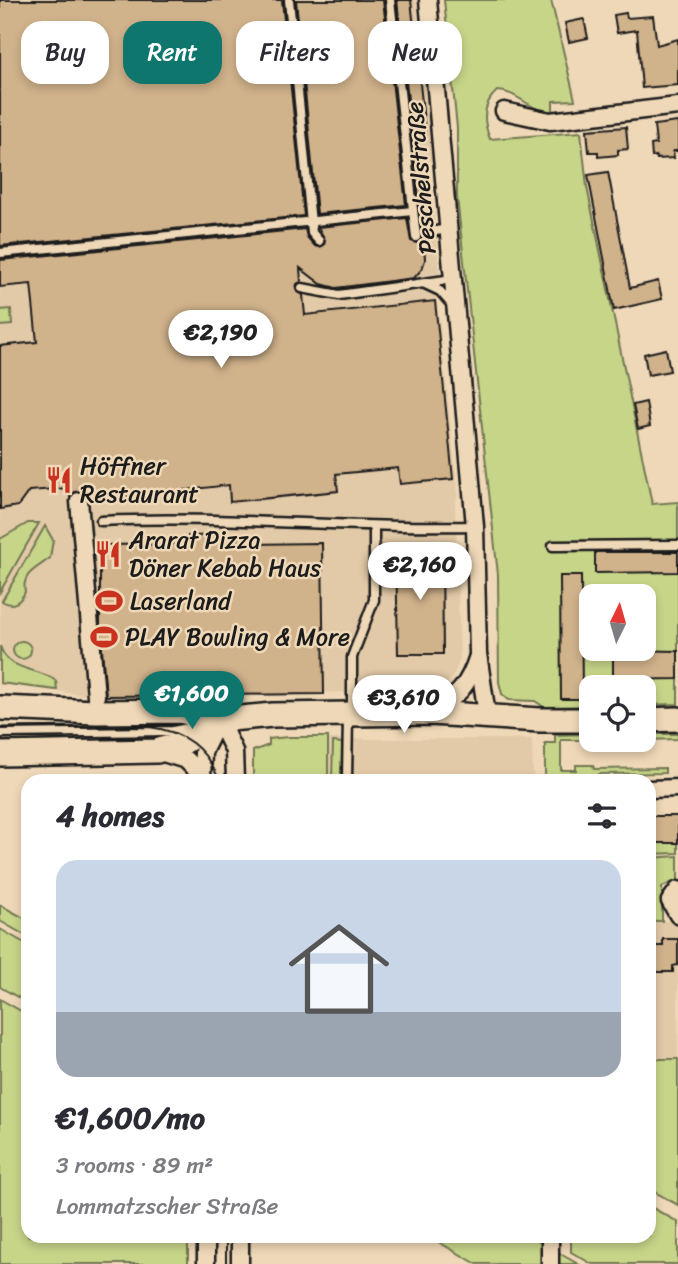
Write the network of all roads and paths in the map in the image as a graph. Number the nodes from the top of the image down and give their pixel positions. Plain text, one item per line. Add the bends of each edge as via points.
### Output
1 (289, 0) edge
2 (390, 0) edge
3 (428, 0) edge
4 (678, 106) edge
5 (505, 111) dead end
6 (413, 211) junction
7 (311, 220) junction
8 (449, 229) junction
9 (319, 242) dead end
10 (0, 253) edge
11 (453, 279) junction
12 (425, 284) junction
13 (302, 288) dead end
14 (456, 310) junction
15 (79, 506) dead end
16 (101, 521) dead end
17 (374, 526) junction
18 (475, 526) junction
19 (678, 545) edge
20 (553, 546) dead end
21 (478, 654) junction
22 (96, 696) dead end
23 (0, 708) edge
24 (431, 713) junction
25 (350, 714) junction
26 (488, 715) junction
27 (678, 719) edge
28 (219, 720) junction
29 (579, 720) edge
30 (656, 720) edge
31 (0, 733) edge
32 (157, 741) junction
33 (184, 742) junction
34 (0, 754) edge
35 (202, 757) junction
36 (198, 774) edge
37 (202, 774) edge
38 (236, 774) edge
39 (347, 774) edge
40 (678, 788) edge
41 (656, 789) edge
42 (678, 890) edge
43 (678, 915) edge
44 (206, 1243) edge
45 (240, 1243) edge
46 (550, 1243) edge
47 (205, 1264) edge
48 (240, 1264) edge
49 (550, 1264) edge

1 - 7 lane
2 - 6 lane
3 - 8 street, Peschelstraße
4 - 5 street via 550,121
6 - 7 lane
6 - 8 lane via 420,235
7 - 9 lane via 312,233
7 - 10 lane
8 - 11 street, Peschelstraße
11 - 12 lane
11 - 14 street, Peschelstraße
12 - 13 lane via 339,295
12 - 14 lane via 440,291
14 - 18 street, Peschelstraße
15 - 22 street
16 - 17 lane
17 - 18 lane
17 - 25 lane via 374,600 352,657
18 - 21 street, Peschelstraße
19 - 20 lane
21 - 24 street via 467,685
21 - 26 street
23 - 28 main road via 180,711
24 - 25 main road
24 - 26 main road
25 - 28 main road
25 - 39 lane
26 - 29 main road
27 - 30 main road
28 - 32 lane via 173,731
28 - 33 main road
28 - 35 street
28 - 38 street via 234,751
31 - 32 lane
32 - 33 main road
32 - 34 main road
32 - 36 street
33 - 35 lane
35 - 37 street
40 - 41 street
42 - 43 street via 670,901
44 - 47 street
45 - 48 street
46 - 49 street

